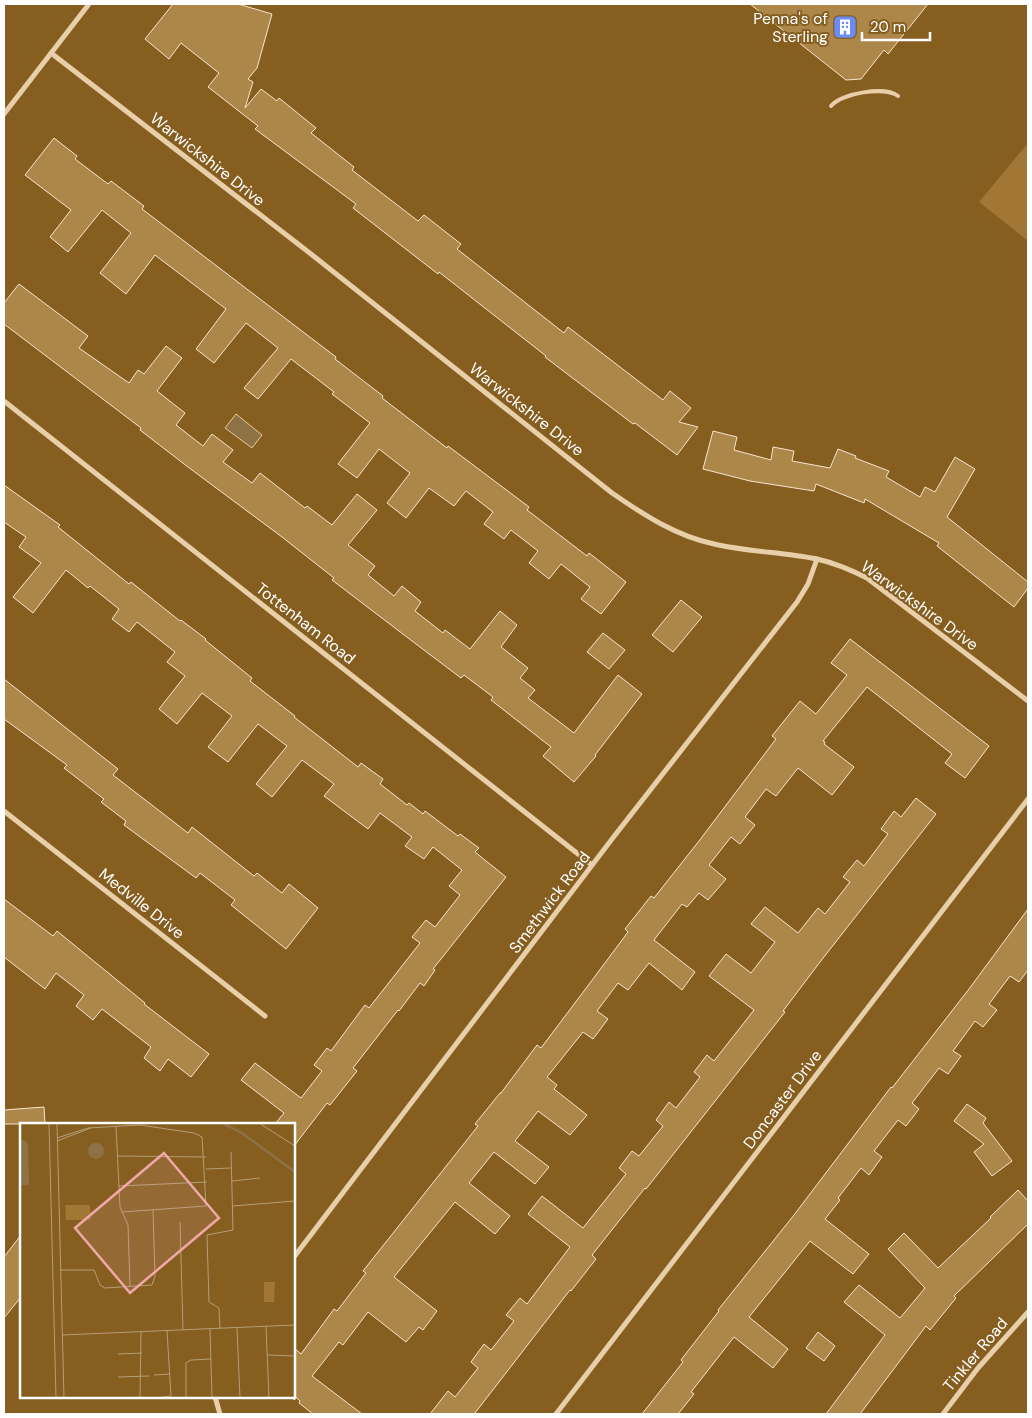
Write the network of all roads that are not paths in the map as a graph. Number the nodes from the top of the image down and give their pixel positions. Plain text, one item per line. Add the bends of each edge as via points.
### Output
1 (89, 4) edge
2 (51, 54) junction
3 (898, 96) dead end
4 (831, 106) dead end
5 (4, 114) edge
6 (4, 401) edge
7 (816, 559) junction
8 (1028, 701) edge
9 (1028, 799) edge
10 (4, 811) edge
11 (592, 865) junction
12 (265, 1016) dead end
13 (295, 1256) edge
14 (1028, 1312) edge
15 (215, 1398) edge
16 (220, 1414) edge
17 (556, 1414) edge
18 (942, 1414) edge

1 - 2 street
2 - 5 street
2 - 7 street, Warwickshire Drive via 311,254 612,493 646,516 675,532 714,544
3 - 4 lane via 894,93 864,92 846,96
6 - 11 street, Tottenham Road
7 - 8 street, Warwickshire Drive via 867,578
7 - 11 street, Smethwick Road via 808,584 796,602
9 - 17 street, Doncaster Drive
10 - 12 street, Medville Drive
11 - 13 street, Smethwick Road
14 - 18 street, Tinkler Road
15 - 16 street

